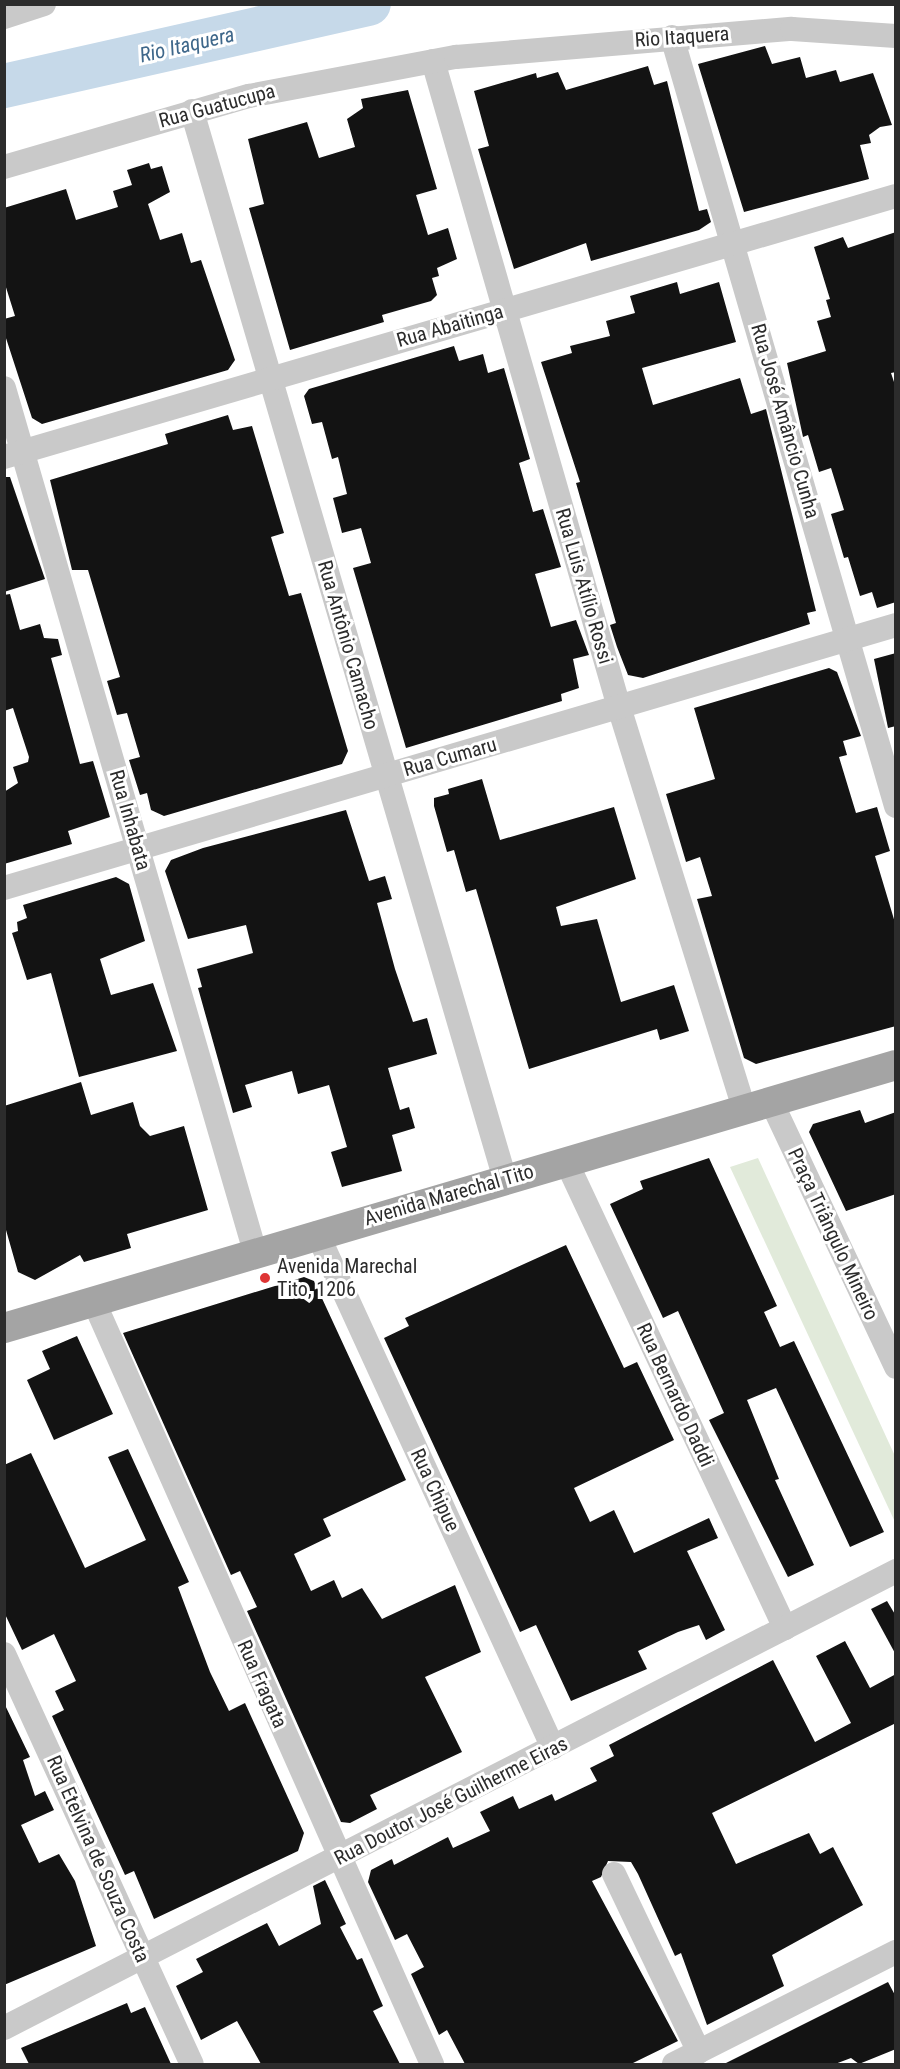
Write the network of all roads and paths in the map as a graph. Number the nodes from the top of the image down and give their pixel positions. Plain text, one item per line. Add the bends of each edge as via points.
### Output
1 (44, 4) edge
2 (4, 17) edge
3 (896, 36) edge
4 (672, 37) junction
5 (433, 61) junction
6 (192, 111) junction
7 (4, 167) edge
8 (896, 196) edge
9 (734, 246) junction
10 (505, 309) junction
11 (271, 379) junction
12 (4, 388) edge
13 (13, 454) edge
14 (896, 625) edge
15 (848, 639) junction
16 (619, 706) junction
17 (386, 775) junction
18 (896, 806) edge
19 (138, 848) junction
20 (4, 888) edge
21 (896, 1065) edge
22 (758, 1105) junction
23 (566, 1161) junction
24 (506, 1179) junction
25 (316, 1233) junction
26 (255, 1252) junction
27 (94, 1302) junction
28 (6, 1323) edge
29 (896, 1367) edge
30 (896, 1571) edge
31 (785, 1628) junction
32 (4, 1654) edge
33 (553, 1748) junction
34 (338, 1859) junction
35 (614, 1874) dead end
36 (896, 1952) edge
37 (142, 1958) junction
38 (4, 2028) edge
39 (699, 2052) junction
40 (192, 2064) edge
41 (432, 2064) edge
42 (674, 2064) edge

1 - 2 street
3 - 4 street, Rio Itaquera via 792,29
4 - 5 street, Rio Itaquera
4 - 9 street, Rua José Amâncio Cunha
5 - 6 street, Rua Guatucupa
5 - 10 street, Rua Luis Atílio Rossi
6 - 7 street, Rua Guatucupa
6 - 11 street, Rua Antônio Camacho
8 - 9 street, Rua Abaitinga
9 - 10 street, Rua Abaitinga
9 - 15 street, Rua José Amâncio Cunha
10 - 11 street, Rua Abaitinga
10 - 16 street, Rua Luis Atílio Rossi
11 - 13 street, Rua Abaitinga
11 - 17 street, Rua Antônio Camacho
12 - 13 street, Rua Inhabata
13 - 19 street, Rua Inhabata
14 - 15 street, Rua Cumaru
15 - 16 street, Rua Cumaru
15 - 18 street, Rua José Amâncio Cunha
16 - 17 street, Rua Cumaru
16 - 22 street, Rua Luis Atílio Rossi
17 - 19 street, Rua Cumaru
17 - 24 street, Rua Antônio Camacho
19 - 20 street, Rua Cumaru
19 - 26 street, Rua Inhabata
21 - 22 main road, Avenida Marechal Tito
22 - 23 main road, Avenida Marechal Tito
22 - 29 street, Praça Triângulo Mineiro
23 - 24 main road, Avenida Marechal Tito
23 - 31 street, Rua Bernardo Daddi
24 - 25 main road, Avenida Marechal Tito
25 - 26 main road, Avenida Marechal Tito
25 - 33 street, Rua Chipue
26 - 27 main road, Avenida Marechal Tito
27 - 28 main road, Avenida Marechal Tito
27 - 34 street, Rua Fragata
30 - 31 street, Rua Doutor José Guilherme Eiras
31 - 33 street, Rua Doutor José Guilherme Eiras
32 - 37 street, Rua Etelvina de Souza Costa
33 - 34 street, Rua Doutor José Guilherme Eiras
34 - 37 street, Rua Doutor José Guilherme Eiras
34 - 41 street, Rua Fragata
35 - 39 street
36 - 39 street
37 - 38 street, Rua Doutor José Guilherme Eiras
37 - 40 street, Rua Etelvina de Souza Costa
39 - 42 street

